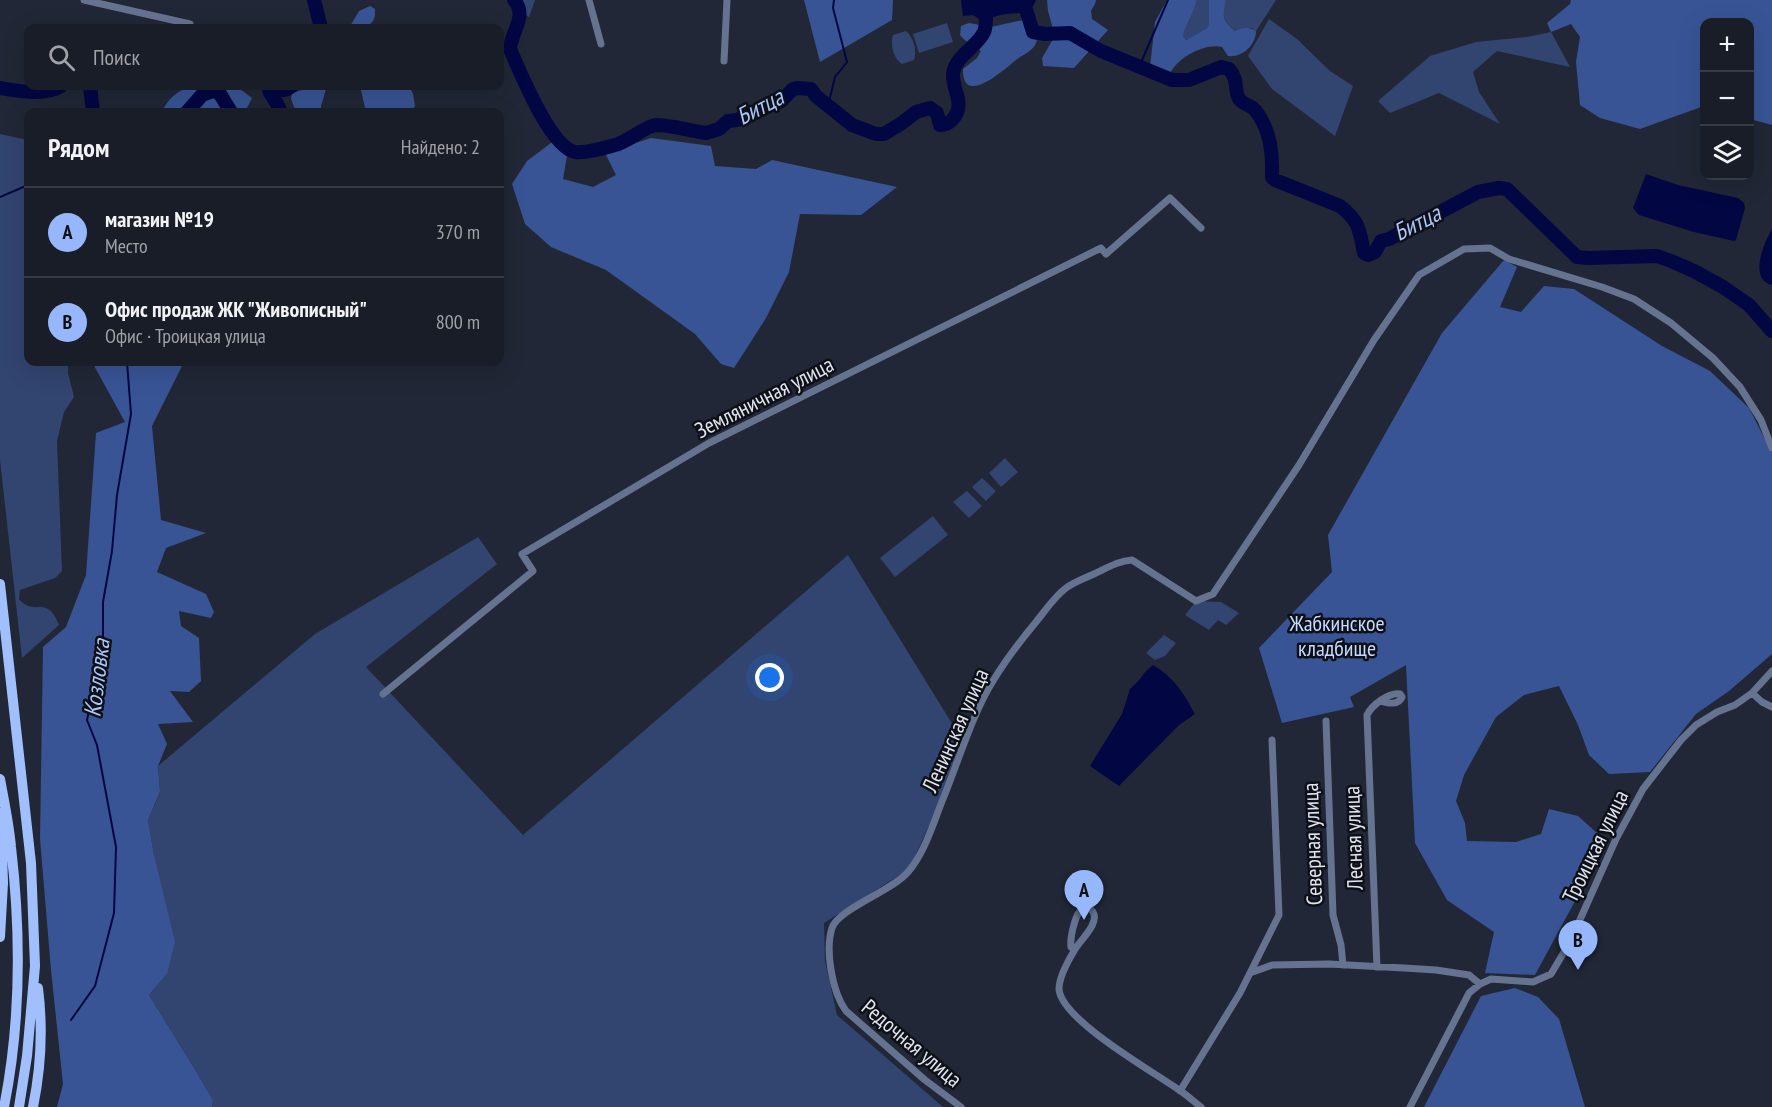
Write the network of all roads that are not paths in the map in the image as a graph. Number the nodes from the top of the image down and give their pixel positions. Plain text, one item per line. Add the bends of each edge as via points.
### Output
1 (84, 0) edge
2 (589, 0) edge
3 (727, 0) edge
4 (190, 24) dead end
5 (601, 44) dead end
6 (724, 60) dead end
7 (1201, 228) dead end
8 (1772, 448) edge
9 (0, 585) edge
10 (1772, 671) edge
11 (1752, 693) junction
12 (383, 694) dead end
13 (1380, 701) dead end
14 (1772, 707) edge
15 (1326, 721) dead end
16 (1272, 740) dead end
17 (0, 779) edge
18 (854, 908) joint
19 (0, 938) edge
20 (1074, 949) junction
21 (1258, 956) junction
22 (1343, 965) junction
23 (35, 966) junction
24 (1269, 966) junction
25 (1377, 967) junction
26 (1250, 973) junction
27 (1480, 984) junction
28 (1180, 1090) junction
29 (4, 1107) edge
30 (19, 1107) edge
31 (33, 1107) edge
32 (961, 1107) edge
33 (1201, 1107) edge
34 (1410, 1107) edge

1 - 4 street
2 - 5 street
3 - 6 street
7 - 12 street, Земляничная улица via 1170,198 1106,254 1101,248 709,443 522,554 533,571
8 - 18 street, Ленинская улица via 1761,420 1740,387 1713,358 1634,299 1509,259 1490,249 1464,249 1419,275 1213,594 1196,601 1132,560 1121,561 1058,595 985,695 908,873
9 - 23 main road via 31,863
10 - 11 street, Троицкая улица
11 - 14 street
11 - 27 street, Троицкая улица via 1696,725 1643,789 1551,974 1533,982 1491,979
13 - 25 street, Лесная улица via 1367,715
15 - 22 street, Северная улица via 1333,915
16 - 21 street via 1279,915
17 - 19 main road
17 - 29 main road via 11,845 18,933 14,1038
18 - 32 street, Редочная улица via 832,926 833,984 839,1002 854,1019
20 - 20 street via 1095,918 1087,907 1078,911 1075,920 1071,941
20 - 28 street via 1059,987 1068,1006 1112,1047
21 - 24 street
21 - 26 street
22 - 24 street
22 - 25 street
23 - 30 main road
23 - 31 main road via 41,1038
24 - 26 street
25 - 27 street via 1469,975
26 - 28 street
27 - 34 street via 1469,993
28 - 33 street

